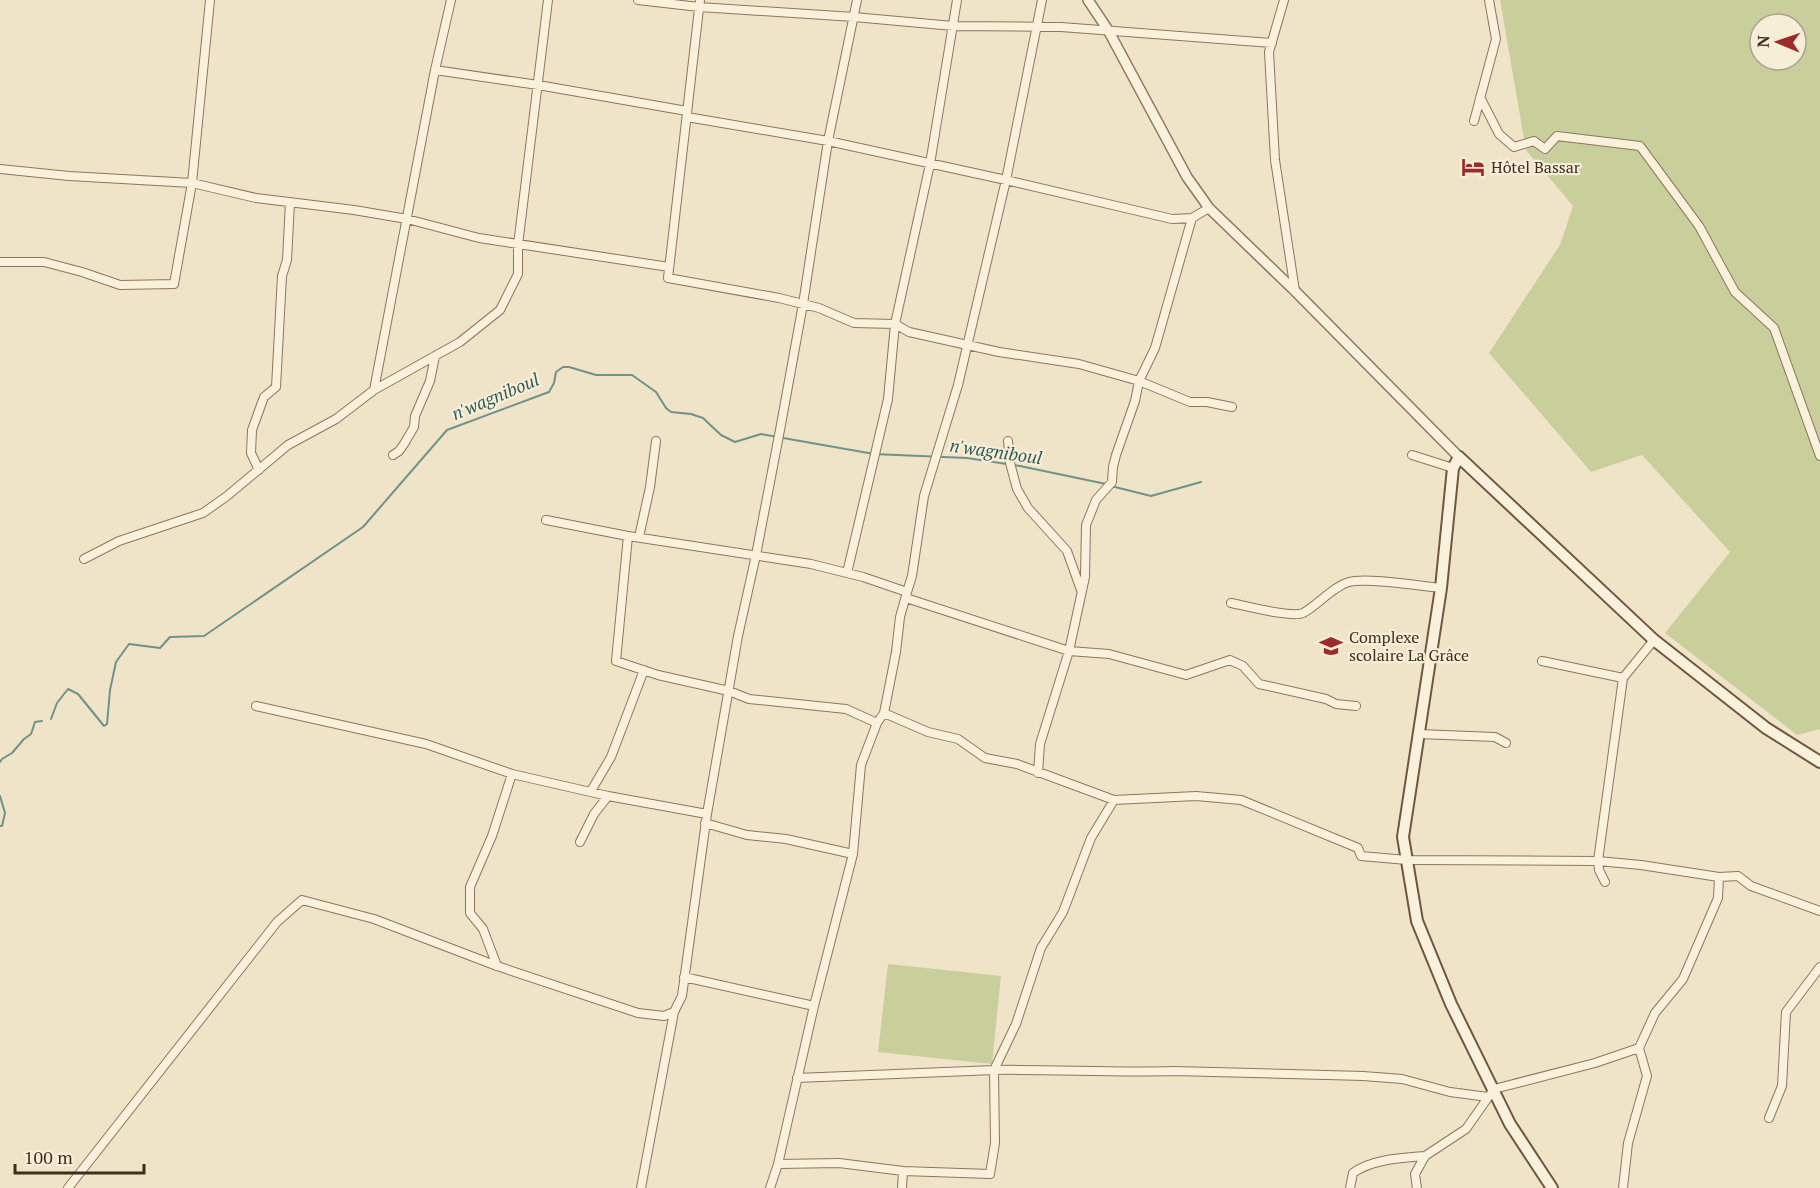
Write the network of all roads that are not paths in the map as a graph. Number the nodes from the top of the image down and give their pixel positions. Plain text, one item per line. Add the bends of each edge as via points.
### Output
1 (210, 0) edge
2 (452, 0) edge
3 (548, 0) edge
4 (638, 0) edge
5 (857, 0) edge
6 (957, 0) edge
7 (1042, 0) edge
8 (1088, 0) edge
9 (1284, 0) edge
10 (1489, 0) edge
11 (700, 4) edge
12 (854, 17) junction
13 (953, 26) junction
14 (1037, 27) junction
15 (1108, 30) junction
16 (1272, 43) junction
17 (435, 70) junction
18 (538, 85) junction
19 (1480, 97) junction
20 (687, 114) junction
21 (1474, 121) dead end
22 (828, 141) junction
23 (930, 164) junction
24 (0, 169) edge
25 (1006, 180) junction
26 (192, 183) junction
27 (290, 202) junction
28 (1209, 208) junction
29 (1192, 218) junction
30 (407, 219) junction
31 (518, 245) junction
32 (0, 262) edge
33 (669, 267) junction
34 (1295, 291) junction
35 (803, 304) junction
36 (895, 324) junction
37 (968, 344) junction
38 (435, 356) junction
39 (1139, 381) junction
40 (374, 390) junction
41 (1232, 407) dead end
42 (656, 441) dead end
43 (1008, 441) dead end
44 (393, 455) dead end
45 (1412, 455) dead end
46 (1820, 456) edge
47 (1459, 457) junction
48 (1453, 468) junction
49 (259, 470) junction
50 (546, 520) dead end
51 (628, 536) junction
52 (639, 537) junction
53 (756, 555) junction
54 (84, 559) dead end
55 (847, 573) junction
56 (1441, 588) junction
57 (1082, 591) junction
58 (907, 595) junction
59 (1231, 603) dead end
60 (1653, 640) junction
61 (1070, 651) junction
62 (1542, 661) dead end
63 (644, 670) junction
64 (1623, 678) junction
65 (729, 691) junction
66 (256, 706) dead end
67 (1356, 706) dead end
68 (884, 713) junction
69 (877, 723) junction
70 (1419, 734) junction
71 (1506, 743) dead end
72 (1820, 762) edge
73 (1038, 773) junction
74 (513, 774) junction
75 (591, 791) junction
76 (608, 795) junction
77 (1114, 800) junction
78 (706, 819) junction
79 (580, 842) dead end
80 (853, 855) junction
81 (1407, 860) junction
82 (1598, 861) junction
83 (1719, 877) junction
84 (1605, 882) dead end
85 (1820, 911) edge
86 (497, 966) junction
87 (1820, 967) edge
88 (684, 977) junction
89 (814, 1006) junction
90 (674, 1012) junction
91 (1639, 1048) junction
92 (994, 1071) junction
93 (797, 1078) junction
94 (1491, 1093) junction
95 (1769, 1118) dead end
96 (1425, 1156) junction
97 (778, 1164) junction
98 (903, 1171) junction
99 (68, 1188) edge
100 (641, 1188) edge
101 (770, 1188) edge
102 (902, 1188) edge
103 (1350, 1188) edge
104 (1417, 1188) edge
105 (1552, 1188) edge
106 (1623, 1188) edge

1 - 26 street
2 - 17 street
3 - 18 street
4 - 11 street
5 - 12 street
6 - 13 street
7 - 14 street
8 - 15 street
9 - 16 street
10 - 19 street via 1496,39
11 - 12 street
11 - 20 street
12 - 13 street
12 - 22 street
13 - 14 street
13 - 23 street
14 - 15 street
14 - 25 street
15 - 16 street
15 - 28 street via 1187,177
16 - 34 street via 1269,52 1275,160
17 - 18 street
17 - 30 street
18 - 20 street
18 - 31 street
19 - 21 street
19 - 46 street via 1498,134 1514,147 1534,141 1545,149 1557,136 1640,146 1699,226 1735,292 1774,328
20 - 22 street
20 - 33 street
22 - 23 street
22 - 35 street
23 - 25 street
23 - 36 street
24 - 26 street
25 - 29 street via 1172,219
25 - 37 street
26 - 27 street
26 - 32 street via 174,284 120,285 44,262
27 - 30 street
27 - 49 street via 276,387 264,397 252,430 251,453
28 - 29 street
28 - 34 street
29 - 39 street via 1155,348
30 - 31 street
30 - 40 street
31 - 33 street
31 - 38 street via 518,274 500,310 460,342
33 - 35 street via 668,278
34 - 47 street
35 - 36 street via 854,323
35 - 53 street
36 - 37 street via 909,332
36 - 55 street via 888,399
37 - 39 street via 1079,364
37 - 58 street via 924,496
38 - 40 street
38 - 44 street via 414,427
39 - 41 street via 1190,402
39 - 57 street via 1112,482 1096,500 1086,525
40 - 49 street via 336,419 288,445
42 - 52 street
43 - 57 street via 1017,489 1028,508 1067,551
45 - 48 street
47 - 48 main road
47 - 60 main road
48 - 56 main road
49 - 54 street via 203,513 119,541
50 - 51 street
51 - 52 street
51 - 63 street via 616,661
52 - 53 street
53 - 55 street
53 - 65 street
55 - 58 street
56 - 59 street via 1349,582 1303,613 1287,615
56 - 70 main road
57 - 61 street
58 - 61 street
58 - 68 street
60 - 64 street
60 - 72 main road via 1766,728
61 - 67 street via 1109,654 1186,675 1230,660 1243,666 1259,684
61 - 73 street via 1041,744
62 - 64 street
63 - 65 street
63 - 75 street via 610,758
64 - 82 street
65 - 69 street via 749,699 846,708
65 - 78 street
66 - 74 street via 426,744
68 - 69 street
68 - 73 street via 928,732 958,739 985,758
69 - 80 street via 861,765
70 - 71 street via 1495,737
70 - 81 main road via 1403,837
73 - 77 street
74 - 75 street
74 - 86 street via 470,887 470,913 483,929
75 - 76 street
76 - 78 street
76 - 79 street
77 - 81 street via 1196,796 1241,800 1358,848 1361,856
77 - 92 street via 1091,838 1063,912 1041,948 1016,1024
78 - 80 street via 747,835 786,839
78 - 88 street
80 - 89 street
81 - 82 street
81 - 94 main road via 1417,921
82 - 83 street
82 - 84 street
83 - 85 street via 1738,876 1751,886
83 - 91 street via 1718,898 1683,979 1655,1013
86 - 90 street via 638,1013 664,1016
86 - 99 street via 374,920 302,900 277,922
87 - 95 street via 1786,1012 1782,1086
88 - 89 street
88 - 90 street via 682,996
89 - 93 street
90 - 100 street
91 - 94 street
91 - 106 street via 1647,1076 1628,1143
92 - 93 street
92 - 94 street via 1363,1076 1402,1079 1450,1092
92 - 98 street via 995,1143 990,1174
93 - 97 street
94 - 96 street via 1466,1129
94 - 105 main road
96 - 103 street via 1359,1168 1353,1173
96 - 104 street via 1415,1174
97 - 98 street via 839,1163
97 - 101 street
98 - 102 street

